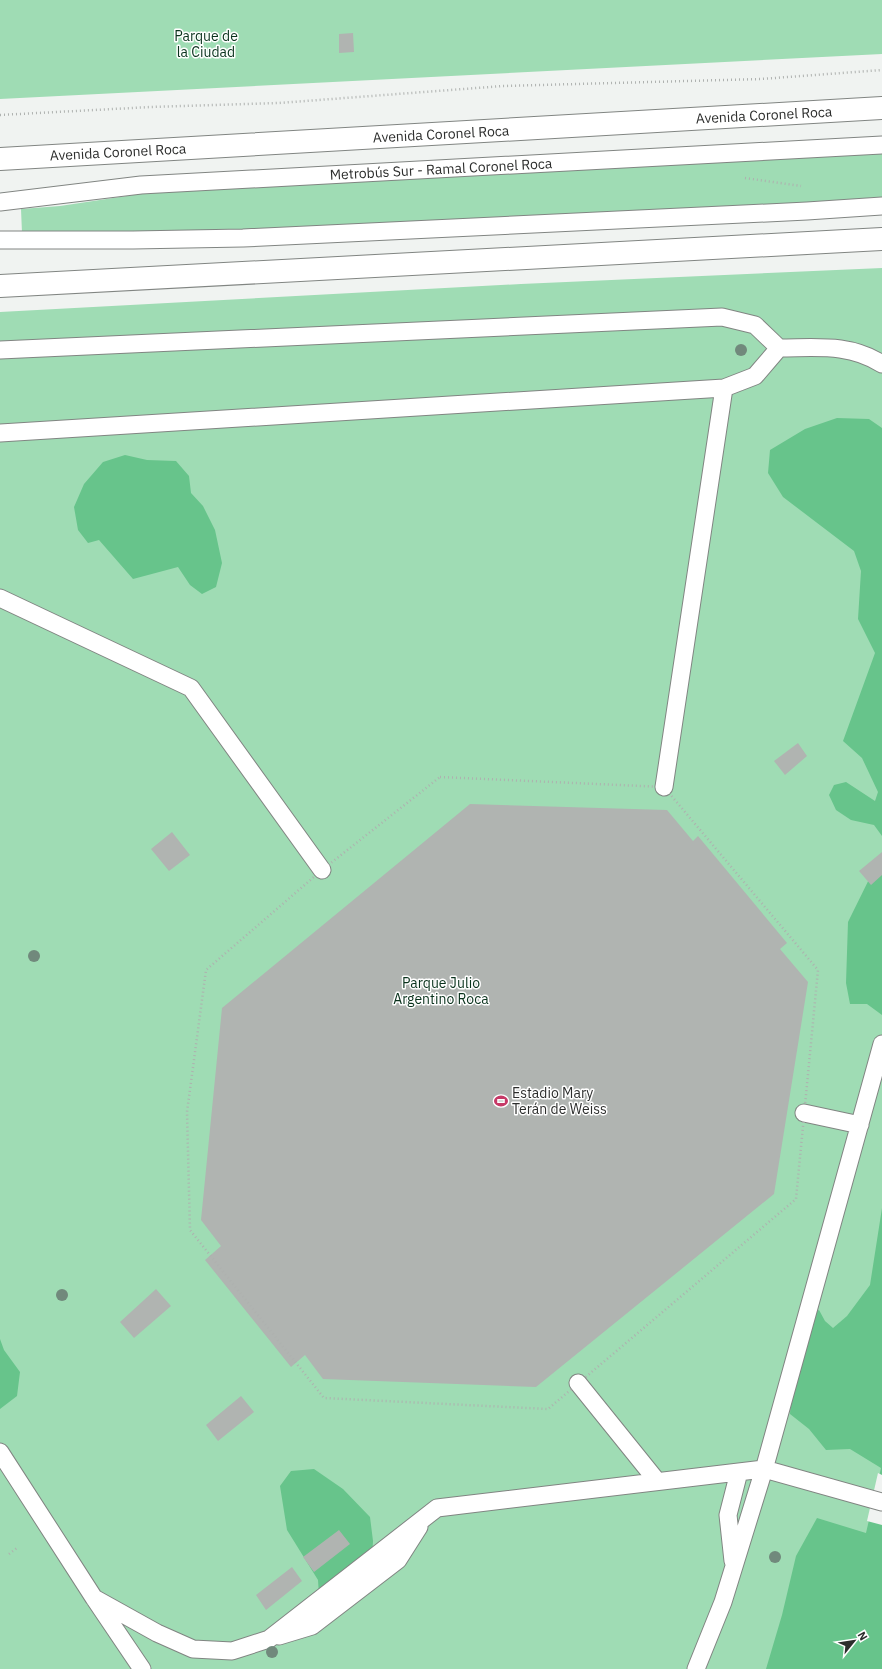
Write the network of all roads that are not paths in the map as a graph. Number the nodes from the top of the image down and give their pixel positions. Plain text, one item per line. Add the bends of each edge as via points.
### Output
1 (882, 108) edge
2 (882, 146) edge
3 (0, 159) edge
4 (0, 202) edge
5 (882, 206) edge
6 (882, 239) edge
7 (0, 240) edge
8 (0, 286) edge
9 (779, 348) junction
10 (0, 350) edge
11 (882, 364) edge
12 (724, 388) junction
13 (0, 433) edge
14 (0, 598) edge
15 (664, 787) road end
16 (322, 870) road end
17 (882, 1044) edge
18 (804, 1113) road end
19 (860, 1125) junction
20 (578, 1383) road end
21 (0, 1452) edge
22 (764, 1469) junction
23 (739, 1472) junction
24 (657, 1481) junction
25 (882, 1502) edge
26 (734, 1567) junction
27 (94, 1598) junction
28 (142, 1669) edge
29 (696, 1669) edge

1 - 3 main road, Avenida Coronel Roca
2 - 4 lane, Metrobús Sur - Ramal Coronel Roca via 142,186
5 - 7 lane via 243,238
6 - 8 main road
9 - 10 lane via 755,324 722,317
9 - 11 lane via 840,348 870,356
9 - 12 lane via 755,376
12 - 13 lane
12 - 15 lane
14 - 16 lane via 191,688
17 - 19 lane
18 - 19 lane
19 - 22 lane
20 - 24 lane
21 - 27 lane
22 - 23 lane
22 - 25 lane
22 - 26 lane
23 - 24 lane
23 - 26 lane via 728,1515
24 - 27 lane via 437,1508 269,1639 232,1651 194,1648 157,1633
26 - 29 lane
27 - 28 lane

